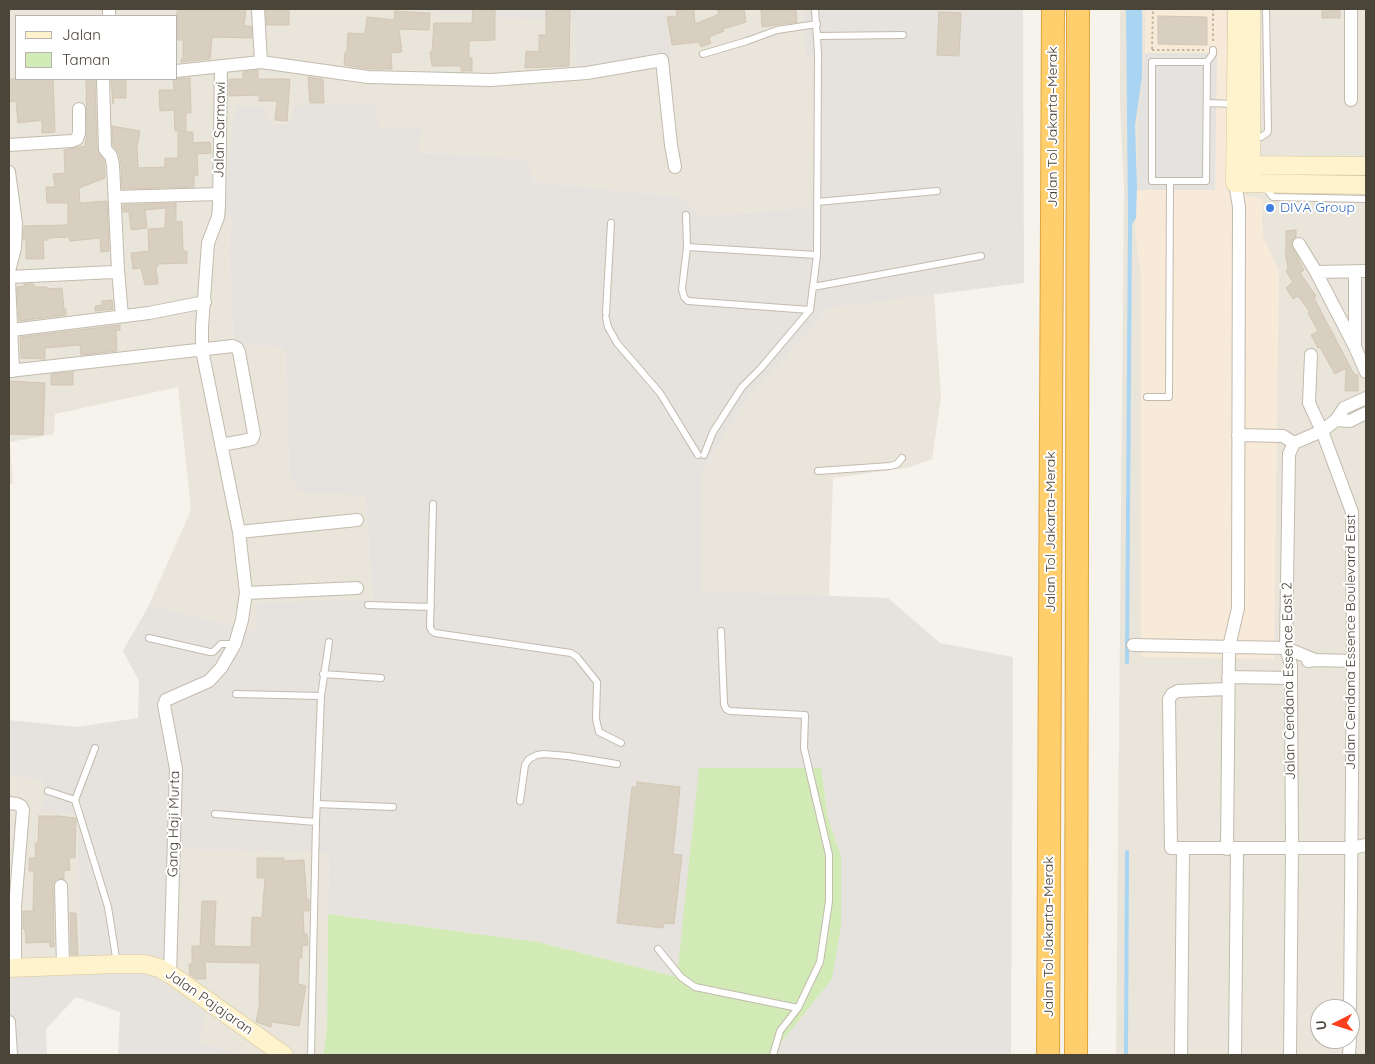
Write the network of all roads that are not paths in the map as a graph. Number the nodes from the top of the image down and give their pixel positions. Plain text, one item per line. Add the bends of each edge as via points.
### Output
1 (258, 9) edge
2 (815, 9) edge
3 (1053, 9) edge
4 (1078, 9) edge
5 (1237, 9) edge
6 (1251, 9) edge
7 (1266, 9) edge
8 (1352, 9) edge
9 (817, 24) junction
10 (903, 35) dead end
11 (818, 36) junction
12 (1213, 50) road end
13 (703, 54) dead end
14 (261, 62) junction
15 (1207, 62) junction
16 (221, 67) junction
17 (178, 71) edge
18 (103, 80) edge
19 (1351, 100) dead end
20 (1207, 103) junction
21 (1236, 104) junction
22 (79, 109) dead end
23 (1250, 137) junction
24 (9, 145) edge
25 (1243, 165) junction
26 (1366, 166) edge
27 (675, 167) dead end
28 (9, 172) edge
29 (1170, 182) junction
30 (1249, 183) junction
31 (1366, 185) edge
32 (937, 191) dead end
33 (219, 194) junction
34 (115, 197) junction
35 (1366, 199) edge
36 (817, 202) junction
37 (686, 214) dead end
38 (611, 223) dead end
39 (1299, 244) dead end
40 (687, 247) junction
41 (817, 255) junction
42 (981, 256) dead end
43 (118, 270) junction
44 (9, 271) edge
45 (1316, 272) junction
46 (1361, 276) edge
47 (9, 278) edge
48 (813, 287) junction
49 (205, 302) junction
50 (810, 310) junction
51 (122, 316) junction
52 (12, 330) junction
53 (1355, 347) junction
54 (202, 350) junction
55 (1310, 355) dead end
56 (11, 371) edge
57 (1366, 372) edge
58 (1147, 397) dead end
59 (1366, 398) edge
60 (1366, 414) edge
61 (1336, 420) junction
62 (1322, 431) junction
63 (1238, 435) junction
64 (1294, 443) junction
65 (221, 445) junction
66 (902, 458) dead end
67 (818, 472) dead end
68 (433, 504) dead end
69 (357, 520) dead end
70 (239, 532) junction
71 (357, 588) dead end
72 (246, 593) junction
73 (368, 605) dead end
74 (431, 607) junction
75 (721, 631) dead end
76 (149, 638) dead end
77 (329, 642) dead end
78 (235, 644) junction
79 (1133, 645) dead end
80 (1229, 647) junction
81 (1286, 648) junction
82 (1315, 660) junction
83 (1353, 661) junction
84 (1291, 671) junction
85 (323, 674) junction
86 (381, 678) dead end
87 (1228, 683) junction
88 (236, 694) dead end
89 (321, 696) junction
90 (621, 743) dead end
91 (95, 748) dead end
92 (617, 764) dead end
93 (48, 791) dead end
94 (75, 800) junction
95 (520, 801) dead end
96 (9, 803) edge
97 (317, 804) junction
98 (393, 807) dead end
99 (215, 814) dead end
100 (316, 822) junction
101 (1366, 845) edge
102 (1292, 848) junction
103 (1351, 848) junction
104 (1183, 849) junction
105 (1232, 849) junction
106 (1366, 851) edge
107 (61, 886) dead end
108 (658, 949) dead end
109 (117, 964) junction
110 (63, 966) junction
111 (12, 967) edge
112 (170, 974) junction
113 (1350, 999) edge
114 (798, 1008) junction
115 (9, 1022) edge
116 (11, 1055) edge
117 (284, 1055) edge
118 (311, 1055) edge
119 (773, 1055) edge
120 (1048, 1055) edge
121 (1076, 1055) edge
122 (1181, 1055) edge
123 (1235, 1055) edge
124 (1290, 1055) edge

1 - 14 street
2 - 9 lane
3 - 120 highway, Jalan Tol Jakarta–Merak
4 - 121 highway, Jalan Tol Jakarta–Merak
5 - 21 street
6 - 23 street
7 - 23 lane via 1268,130 1261,138
8 - 19 street
9 - 11 lane
9 - 13 lane via 777,30
10 - 11 lane
11 - 36 lane
12 - 15 lane
14 - 16 street
14 - 27 street via 368,78 491,80 586,73 662,60
15 - 20 lane
15 - 29 lane via 1152,62 1152,181
16 - 17 street
16 - 33 street, Jalan Sarmawi
18 - 34 street via 104,149 112,159
20 - 21 lane
20 - 29 lane via 1206,181
21 - 25 street
22 - 24 street via 77,139
23 - 25 street
25 - 26 street
25 - 30 street
28 - 44 street via 16,223 15,248
29 - 58 lane via 1169,397
30 - 31 street
30 - 35 lane via 1273,197
30 - 63 street via 1238,207
32 - 36 lane
33 - 34 street
33 - 49 street, Jalan Sarmawi via 218,217 208,243
34 - 43 street
36 - 41 lane
37 - 40 lane
38 - 50 lane via 608,327 617,343 660,393 701,455 742,387
39 - 45 street
40 - 41 lane
40 - 50 lane via 682,289 688,301
41 - 48 lane
42 - 48 lane
43 - 47 street
43 - 51 street
45 - 46 street
45 - 53 street
46 - 53 street
47 - 52 street
48 - 50 lane
49 - 51 street
49 - 54 street, Gang Haji Murta
51 - 52 street
52 - 56 street
53 - 57 street
54 - 56 street
54 - 65 street, Gang Haji Murta
54 - 65 street via 233,346 239,352 254,434 248,440
55 - 62 street, Jalan Cendana Essence Boulevard East via 1309,403
59 - 61 street via 1344,408
60 - 61 street via 1350,421
61 - 62 street
62 - 64 street
62 - 83 street, Jalan Cendana Essence Boulevard East via 1352,512
63 - 64 street via 1283,436
63 - 80 street via 1238,608
64 - 81 street, Jalan Cendana Essence East 2 via 1289,454
65 - 70 street, Gang Haji Murta
66 - 67 lane via 890,466
68 - 74 lane
69 - 70 street
70 - 72 street, Gang Haji Murta
71 - 72 street
72 - 78 street, Gang Haji Murta
73 - 74 lane
74 - 90 lane via 430,627 435,633 574,655 596,678 599,732
75 - 114 lane via 726,709 805,715 804,748 829,855 829,902 820,962
76 - 78 lane via 210,652 221,644
77 - 85 lane
78 - 112 street, Gang Haji Murta via 209,681 166,700 164,705 176,769
79 - 80 street
80 - 81 street
80 - 87 street
81 - 82 street
81 - 84 street, Jalan Cendana Essence East 2
82 - 83 street
82 - 84 street
83 - 103 street, Jalan Cendana Essence Boulevard East
84 - 87 street
84 - 102 street, Jalan Cendana Essence East 2
85 - 86 lane
85 - 89 lane
87 - 104 street via 1178,691 1169,700 1171,848
87 - 105 street
88 - 89 lane
89 - 97 lane
91 - 94 lane
92 - 95 lane via 568,756 536,756 525,765
93 - 94 lane
94 - 109 lane via 108,907
96 - 111 street via 21,806 23,810
97 - 98 lane
97 - 100 lane
99 - 100 lane
100 - 118 lane
101 - 103 street
102 - 103 street
102 - 105 street
102 - 124 street, Jalan Cendana Essence East 2
103 - 106 street
103 - 113 street, Jalan Cendana Essence Boulevard East
104 - 105 street
104 - 122 street
105 - 123 street
107 - 110 street
108 - 114 lane via 681,977 695,987
109 - 110 street, Jalan Pajajaran
109 - 112 street, Jalan Pajajaran via 145,964
110 - 111 street, Jalan Pajajaran
112 - 117 street, Jalan Pajajaran
114 - 119 lane via 780,1030
115 - 116 street

